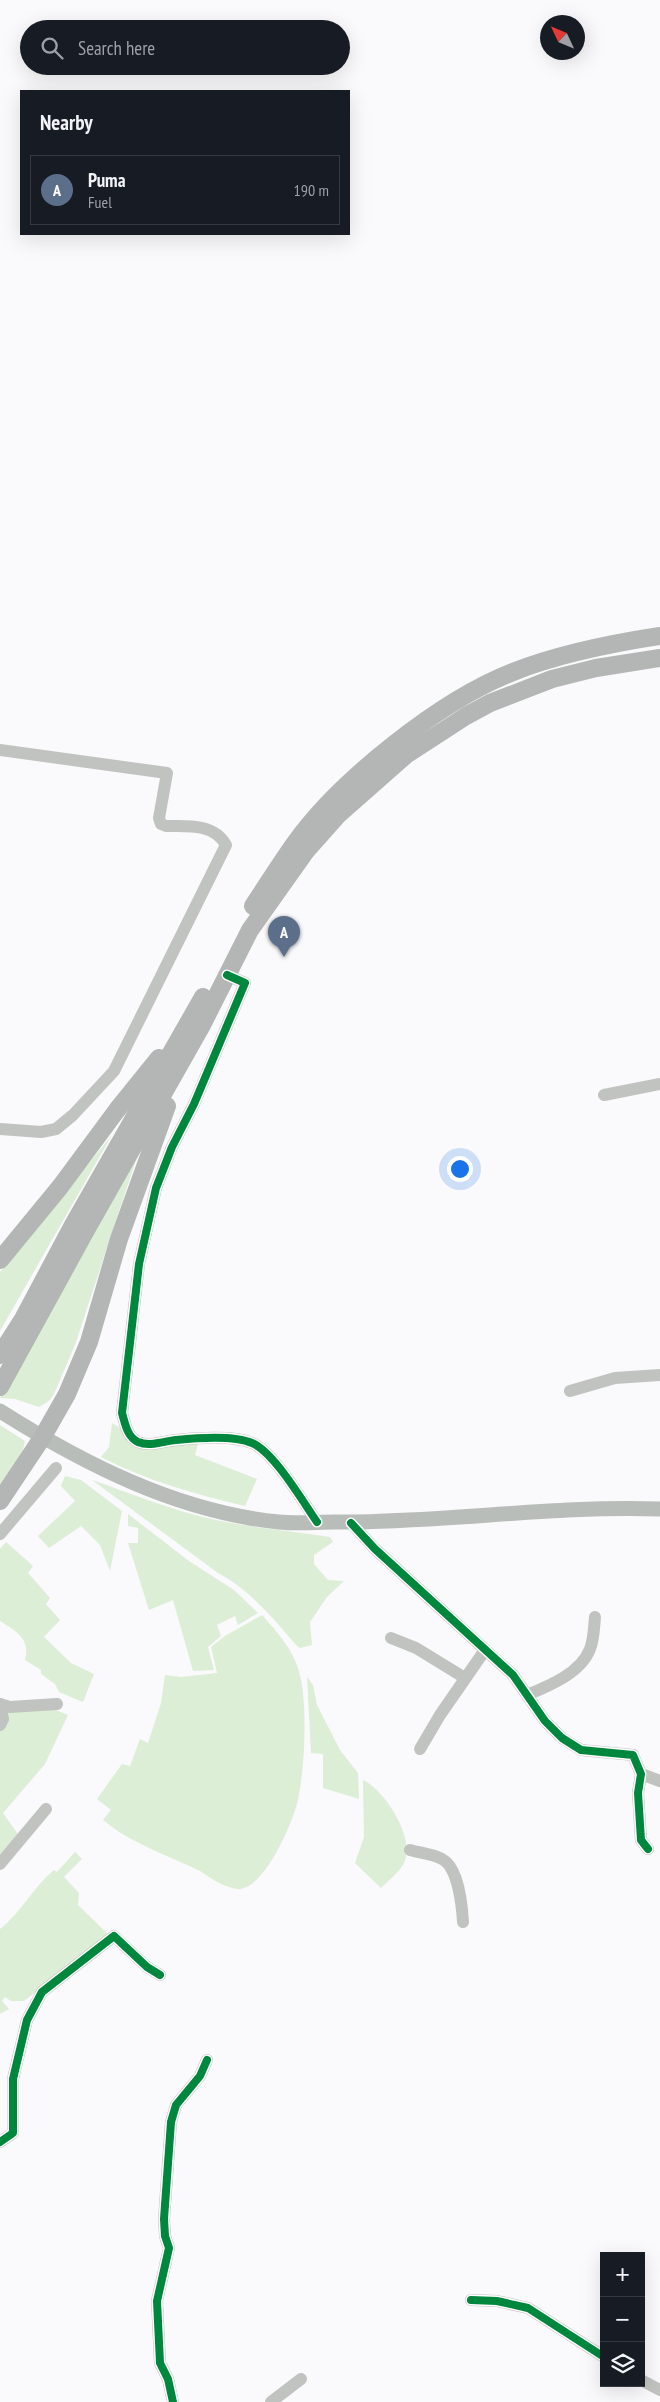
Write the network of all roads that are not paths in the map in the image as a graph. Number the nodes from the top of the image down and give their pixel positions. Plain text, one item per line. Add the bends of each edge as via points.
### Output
1 (660, 636) edge
2 (660, 658) edge
3 (0, 750) edge
4 (227, 975) junction
5 (197, 1021) junction
6 (223, 1032) junction
7 (660, 1084) edge
8 (604, 1096) dead end
9 (0, 1129) edge
10 (0, 1260) edge
11 (0, 1355) edge
12 (660, 1375) edge
13 (1, 1386) edge
14 (570, 1391) dead end
15 (0, 1411) edge
16 (42, 1438) junction
17 (56, 1468) dead end
18 (0, 1501) edge
19 (660, 1509) edge
20 (317, 1522) junction
21 (351, 1523) junction
22 (0, 1534) edge
23 (595, 1617) dead end
24 (391, 1638) dead end
25 (485, 1650) junction
26 (465, 1678) junction
27 (527, 1695) junction
28 (0, 1704) edge
29 (57, 1704) dead end
30 (0, 1725) edge
31 (420, 1749) dead end
32 (641, 1774) junction
33 (660, 1781) edge
34 (46, 1810) dead end
35 (648, 1849) dead end
36 (410, 1850) dead end
37 (0, 1864) edge
38 (463, 1922) dead end
39 (160, 1975) dead end
40 (206, 2060) dead end
41 (0, 2142) edge
42 (471, 2300) dead end
43 (600, 2354) edge
44 (301, 2379) dead end
45 (645, 2382) edge
46 (660, 2390) edge
47 (173, 2402) edge
48 (271, 2402) edge

1 - 5 highway via 547,660 512,672 426,719 398,742 330,803 295,842 241,924
2 - 4 highway via 552,679 490,703 406,755 338,815 306,851 250,930
3 - 9 street via 167,773 159,818 161,824 200,826 223,839 226,845 114,1071 56,1129 41,1132
4 - 5 highway
4 - 6 street via 245,983
5 - 6 street
5 - 10 highway
5 - 11 highway via 73,1225
5 - 13 highway
5 - 16 highway via 119,1239 89,1342 67,1394
6 - 20 street via 156,1188 139,1264 122,1413 129,1434 137,1442 233,1438 253,1443 267,1453
7 - 8 street
12 - 14 street via 616,1378
15 - 16 main road
16 - 18 highway
16 - 20 main road via 145,1489 215,1511 278,1522
17 - 22 street
19 - 21 main road via 610,1507
20 - 21 main road
21 - 25 street via 374,1549
23 - 27 street via 590,1649 575,1669 552,1685
24 - 26 street via 416,1648
25 - 26 street
25 - 27 street via 513,1675
26 - 31 street
27 - 32 street via 562,1738 581,1750 633,1755
28 - 29 street via 10,1707
28 - 30 street via 3,1719
32 - 33 street
32 - 35 street via 638,1793 641,1840
34 - 37 street
36 - 38 street via 442,1858 448,1864 462,1902
39 - 41 street via 147,1968 114,1936 42,1992 27,2020 12,2079 13,2133
40 - 47 street via 200,2076 176,2105 171,2122 164,2219 169,2254 157,2301 160,2363 168,2379
42 - 43 street via 497,2300 528,2308
44 - 48 street
45 - 46 street

